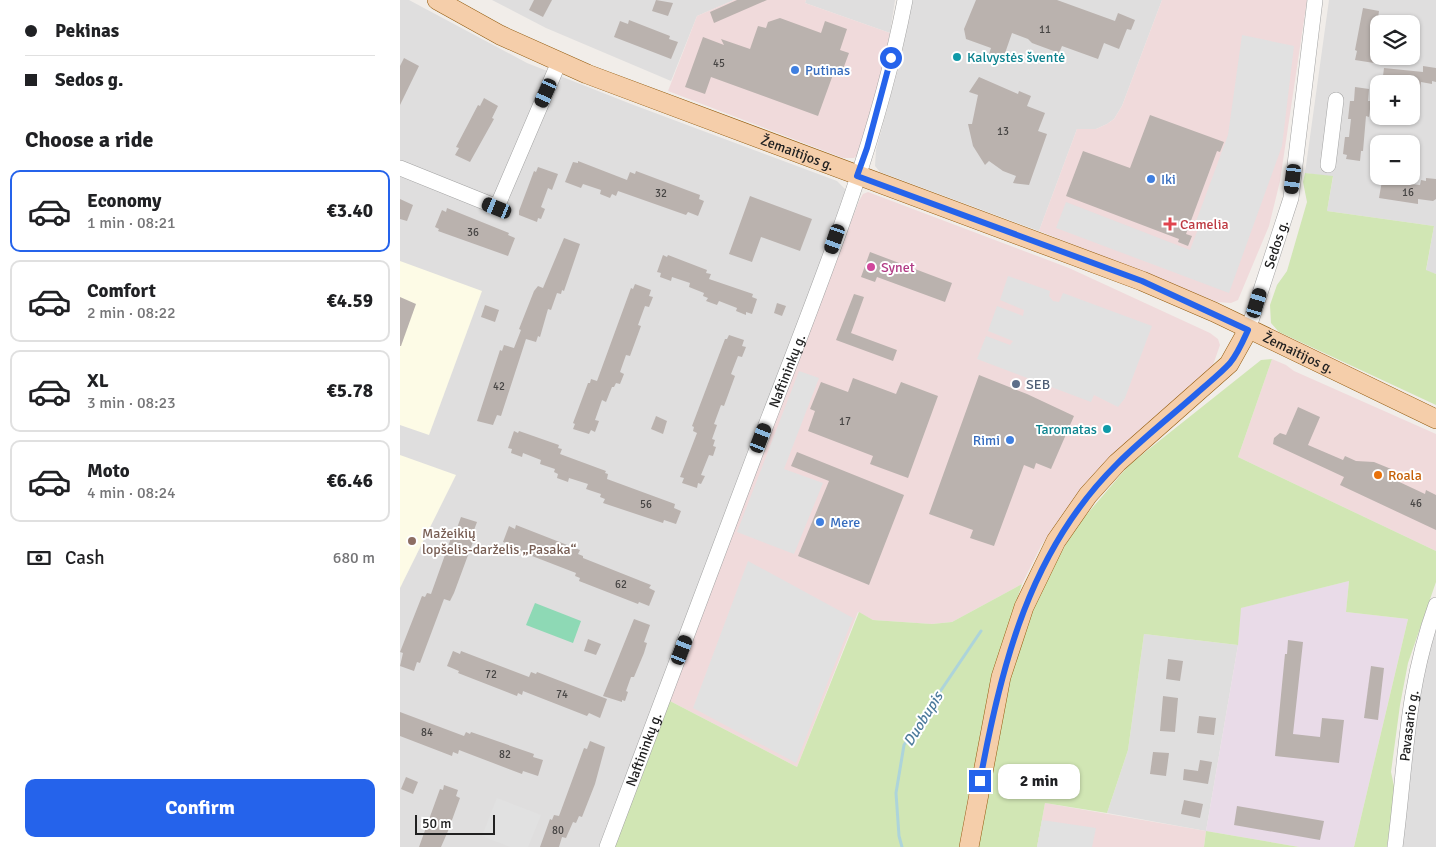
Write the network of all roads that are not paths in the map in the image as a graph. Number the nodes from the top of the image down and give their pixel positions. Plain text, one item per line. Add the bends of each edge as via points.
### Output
1 (437, 0) edge
2 (905, 0) edge
3 (1316, 0) edge
4 (560, 62) junction
5 (1336, 100) dead end
6 (1328, 165) dead end
7 (400, 168) edge
8 (857, 176) junction
9 (1248, 330) junction
10 (1436, 419) edge
11 (1436, 605) edge
12 (607, 847) edge
13 (969, 847) edge
14 (1395, 847) edge

1 - 4 main road, Žemaitijos g. via 500,35
2 - 8 street, Naftininkų g. via 870,139
3 - 9 street, Sedos g. via 1291,198
4 - 7 street via 497,208
4 - 8 main road, Žemaitijos g.
5 - 6 street
8 - 9 main road, Žemaitijos g. via 1142,281
8 - 12 street, Naftininkų g. via 796,348
9 - 10 main road, Žemaitijos g.
9 - 13 main road, Sedos g. via 1229,364 1102,479 1052,548 1024,607 1001,678
11 - 14 street, Pavasario g. via 1418,666 1409,713

